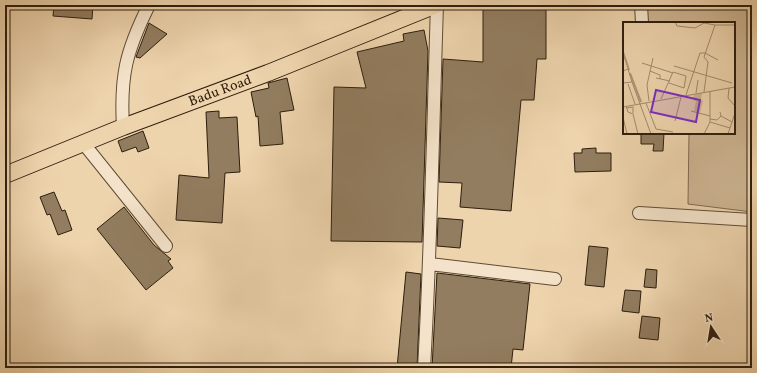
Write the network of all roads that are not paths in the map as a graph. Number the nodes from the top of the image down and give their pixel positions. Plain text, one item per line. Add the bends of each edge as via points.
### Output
1 (149, 5) edge
2 (436, 5) edge
3 (641, 5) edge
4 (642, 22) edge
5 (123, 127) junction
6 (84, 144) junction
7 (5, 175) edge
8 (639, 214) dead end
9 (752, 220) edge
10 (166, 246) dead end
11 (430, 264) junction
12 (555, 279) dead end
13 (424, 368) edge

1 - 5 street via 130,45 125,65 122,84
2 - 5 main road, Badu Road via 268,73
2 - 11 street
3 - 4 street
5 - 6 main road, Badu Road
6 - 7 main road, Badu Road
6 - 10 street
8 - 9 street
11 - 12 street
11 - 13 street

